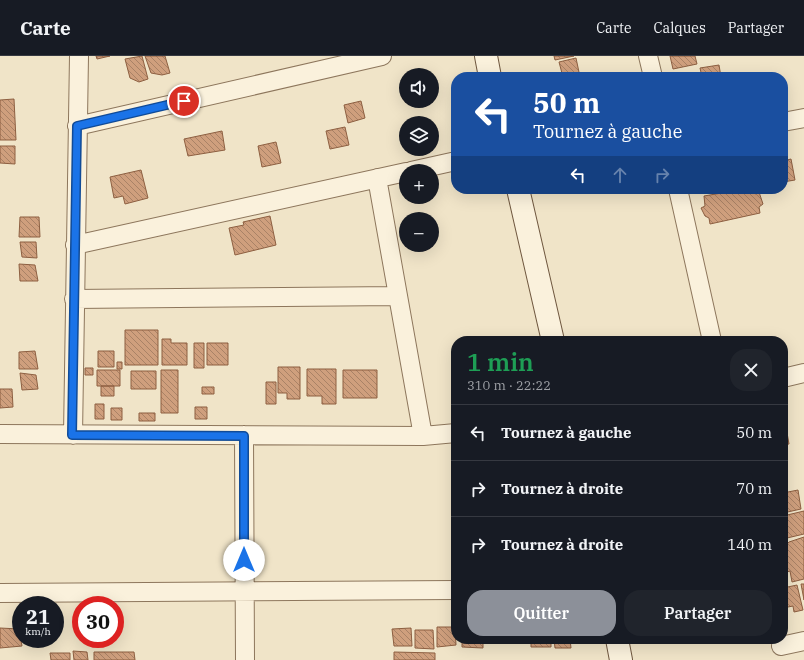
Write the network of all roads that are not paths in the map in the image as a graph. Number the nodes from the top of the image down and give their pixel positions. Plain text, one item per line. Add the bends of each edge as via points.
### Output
1 (79, 56) edge
2 (382, 56) edge
3 (486, 56) edge
4 (648, 56) edge
5 (489, 72) edge
6 (652, 72) edge
7 (804, 118) edge
8 (788, 121) edge
9 (77, 126) junction
10 (451, 162) edge
11 (439, 165) edge
12 (399, 173) edge
13 (377, 178) junction
14 (519, 194) edge
15 (679, 194) edge
16 (76, 245) junction
17 (398, 296) junction
18 (74, 299) junction
19 (552, 336) edge
20 (711, 336) edge
21 (804, 373) edge
22 (788, 377) edge
23 (451, 433) edge
24 (0, 434) edge
25 (72, 435) junction
26 (244, 436) junction
27 (423, 436) junction
28 (451, 590) edge
29 (244, 592) junction
30 (0, 593) edge
31 (804, 641) edge
32 (618, 644) edge
33 (781, 648) edge
34 (245, 660) edge
35 (621, 660) edge

1 - 9 street
2 - 9 street
3 - 5 street
4 - 6 street
7 - 8 street
9 - 16 street
10 - 11 street
12 - 13 street
13 - 16 street
13 - 17 street
14 - 19 street
15 - 20 street
16 - 18 street
17 - 18 street
17 - 27 street
18 - 25 street
21 - 22 street
23 - 27 street
24 - 25 street
25 - 26 street
26 - 27 street
26 - 29 street
28 - 29 street
29 - 30 street
29 - 34 street
31 - 33 street
32 - 35 street

